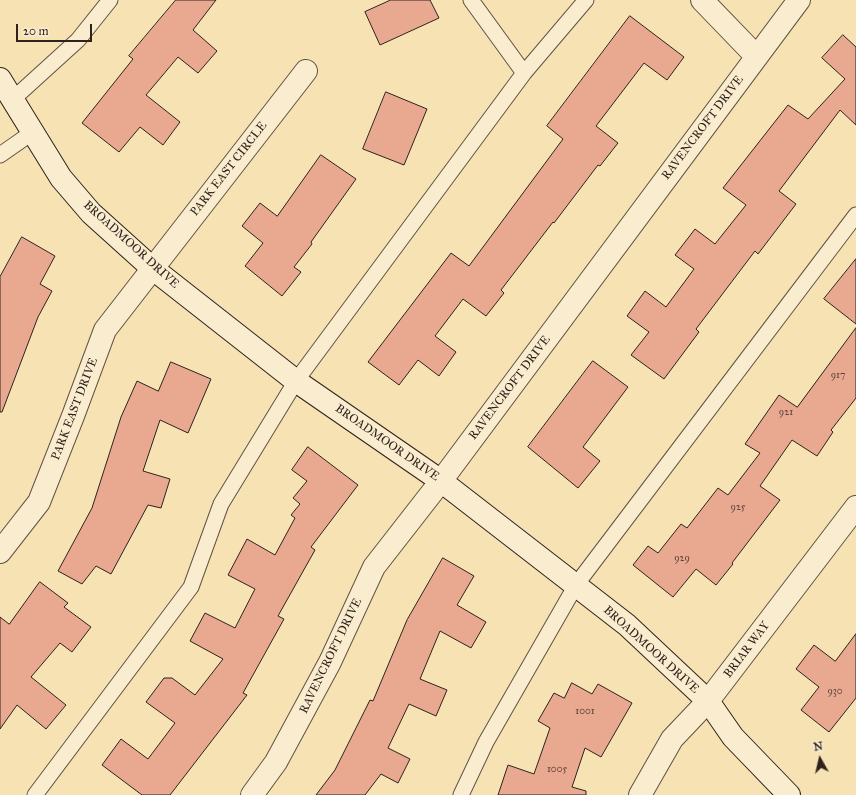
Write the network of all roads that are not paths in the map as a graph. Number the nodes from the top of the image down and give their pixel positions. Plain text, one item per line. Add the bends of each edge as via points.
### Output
1 (110, 0) edge
2 (471, 0) edge
3 (586, 0) edge
4 (702, 0) edge
5 (799, 0) edge
6 (756, 56) junction
7 (306, 71) dead end
8 (524, 72) junction
9 (0, 79) edge
10 (12, 100) junction
11 (34, 132) junction
12 (0, 155) edge
13 (856, 215) edge
14 (152, 268) junction
15 (296, 381) junction
16 (441, 481) junction
17 (856, 507) edge
18 (0, 552) edge
19 (576, 585) junction
20 (708, 701) junction
21 (35, 795) edge
22 (252, 795) edge
23 (461, 795) edge
24 (640, 795) edge
25 (789, 795) edge

1 - 10 lane via 78,40
2 - 8 lane
3 - 8 lane
4 - 6 street
5 - 6 street, RAVENCROFT DRIVE
6 - 16 street, RAVENCROFT DRIVE
7 - 14 street, PARK EAST CIRCLE
8 - 15 lane
9 - 10 street, BROADMOOR DRIVE
10 - 11 street, BROADMOOR DRIVE
11 - 12 lane
11 - 14 street, BROADMOOR DRIVE via 61,178 91,213
13 - 19 lane
14 - 15 street, BROADMOOR DRIVE
14 - 18 street, PARK EAST DRIVE via 105,330 39,502
15 - 16 street, BROADMOOR DRIVE
15 - 21 lane via 221,504 191,586
16 - 19 street, BROADMOOR DRIVE
16 - 22 street, RAVENCROFT DRIVE via 374,567 305,709 276,762
17 - 20 street, BRIAR WAY
19 - 20 street, BROADMOOR DRIVE via 627,625
19 - 23 lane via 486,742
20 - 24 street, BRIAR WAY via 672,739
20 - 25 street, BROADMOOR DRIVE via 733,737

